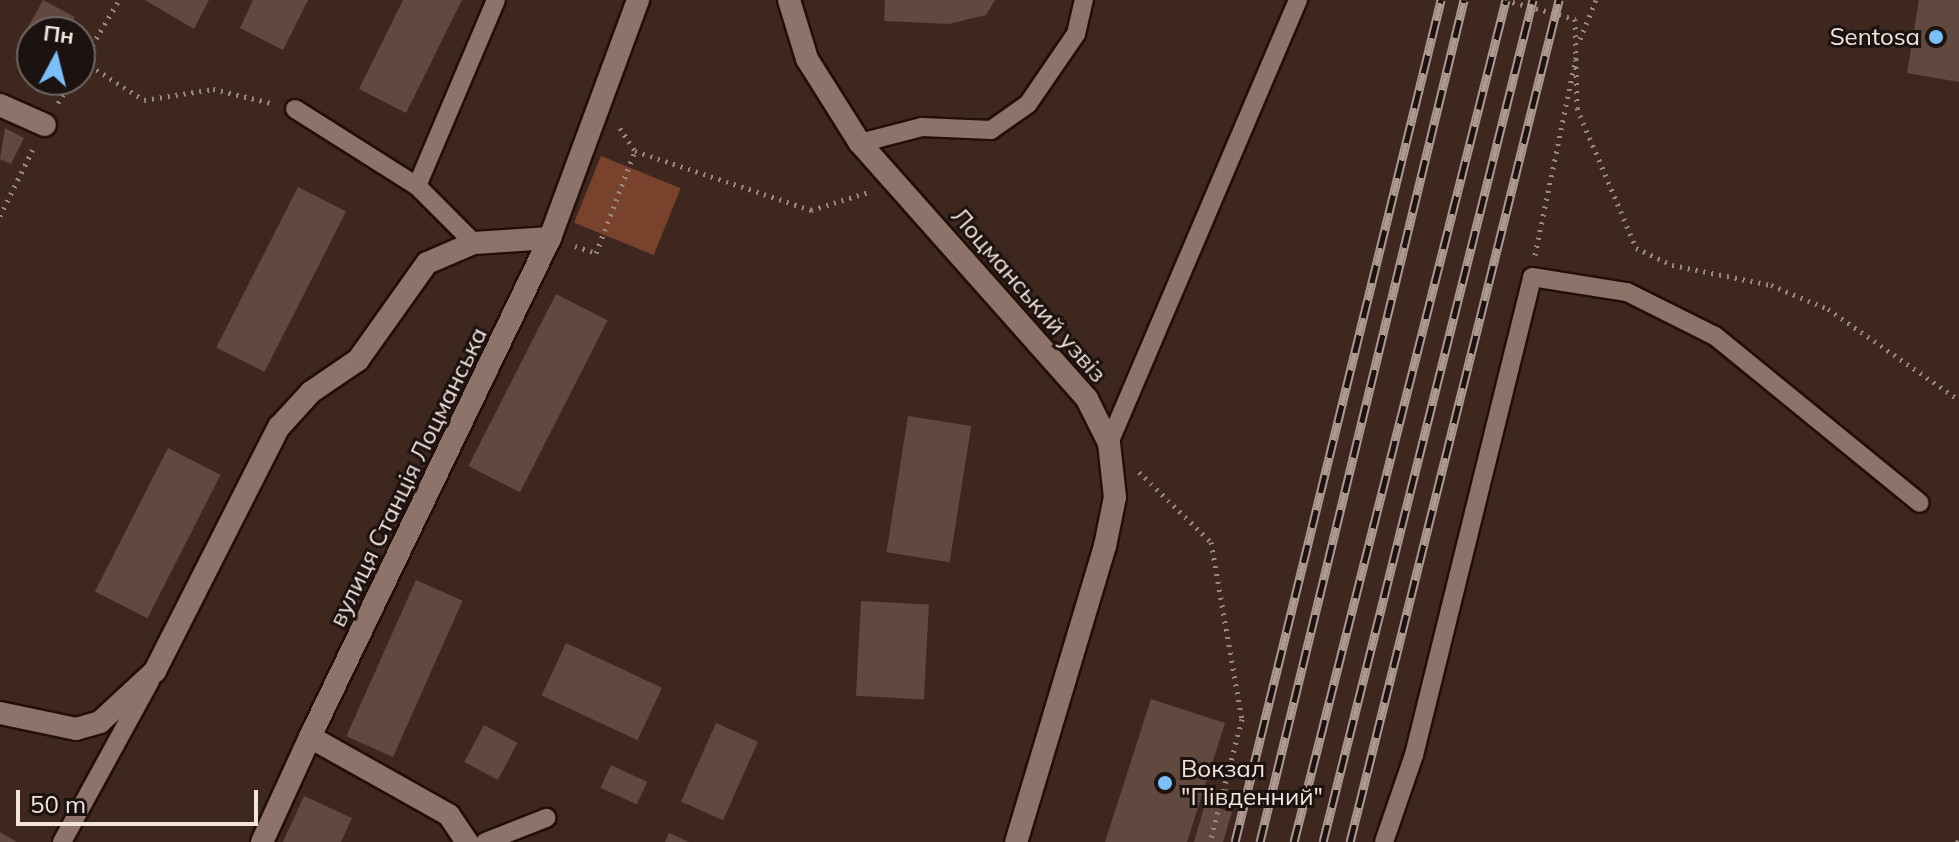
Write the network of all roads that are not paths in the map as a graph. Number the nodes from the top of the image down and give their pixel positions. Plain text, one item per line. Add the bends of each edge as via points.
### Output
1 (496, 0) edge
2 (638, 0) edge
3 (789, 0) edge
4 (1084, 0) edge
5 (1298, 0) edge
6 (0, 105) edge
7 (295, 109) road end
8 (45, 125) dead end
9 (860, 143) junction
10 (417, 186) junction
11 (550, 238) junction
12 (474, 243) junction
13 (1109, 443) junction
14 (1920, 503) dead end
15 (155, 671) junction
16 (0, 713) edge
17 (310, 737) junction
18 (546, 818) dead end
19 (62, 842) edge
20 (262, 842) edge
21 (467, 842) edge
22 (485, 842) edge
23 (1016, 842) edge
24 (1384, 842) edge

1 - 10 lane
2 - 11 street, вулиця Станція Лоцманська
3 - 9 street, Лоцманський узвіз via 807,59
4 - 9 lane via 1076,34 1028,104 991,130 922,127
5 - 13 lane
6 - 8 street
7 - 10 lane
9 - 13 street, Лоцманський узвіз via 1087,399
10 - 12 lane
11 - 12 street
11 - 17 street, вулиця Станція Лоцманська
12 - 15 street via 427,263 358,360 311,392 279,427
13 - 23 street, Лоцманський узвіз via 1115,497 1105,546
14 - 24 lane via 1715,336 1627,292 1532,277 1414,755
15 - 16 street via 100,722 76,729
15 - 19 lane
17 - 20 street, вулиця Станція Лоцманська
17 - 21 street via 449,815
18 - 22 lane

